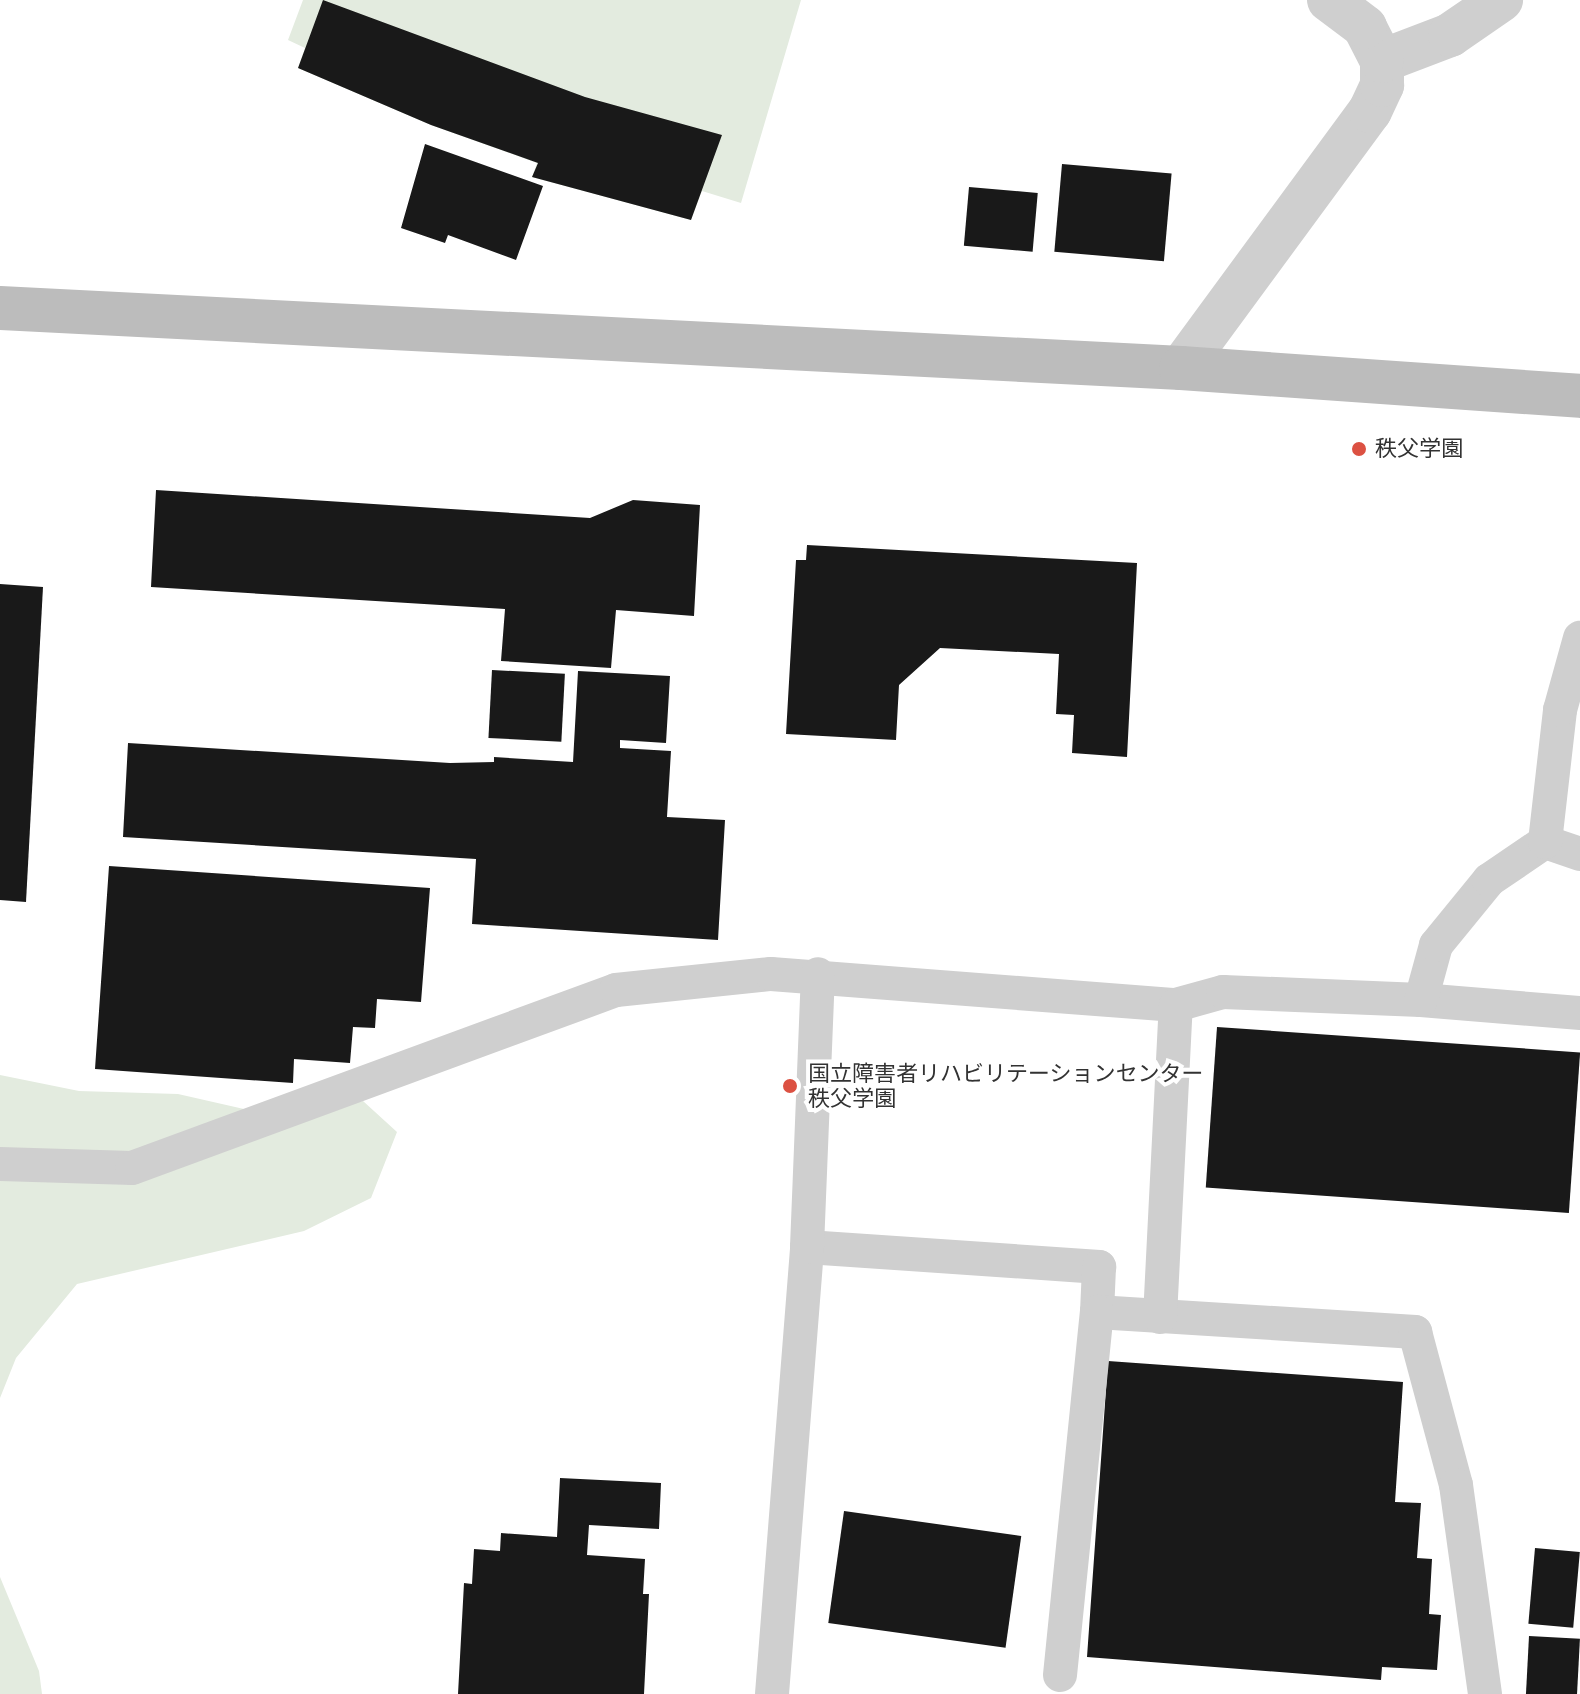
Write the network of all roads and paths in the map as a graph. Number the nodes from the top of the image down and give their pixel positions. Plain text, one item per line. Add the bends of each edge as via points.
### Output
1 (1329, 0) edge
2 (1501, 0) edge
3 (1382, 61) junction
4 (0, 308) edge
5 (1181, 368) junction
6 (1580, 396) edge
7 (1580, 638) edge
8 (1545, 842) junction
9 (1580, 854) edge
10 (818, 974) junction
11 (1421, 1000) junction
12 (1176, 1005) junction
13 (1580, 1013) edge
14 (0, 1164) edge
15 (807, 1247) junction
16 (1097, 1312) junction
17 (1160, 1317) junction
18 (1060, 1675) dead end
19 (772, 1694) edge
20 (1485, 1694) edge

1 - 3 street via 1365,27
2 - 3 street via 1450,35
3 - 5 street via 1382,85 1370,111
4 - 5 street
5 - 6 street
7 - 8 lane via 1560,710
8 - 9 lane
8 - 11 lane via 1489,880 1436,945
10 - 12 lane
10 - 14 lane via 616,990 132,1168
10 - 15 lane
11 - 12 lane via 1223,992
11 - 13 lane
12 - 17 lane
15 - 16 lane via 1099,1267
15 - 19 lane
16 - 17 lane
16 - 18 lane
17 - 20 lane via 1415,1332 1456,1485

